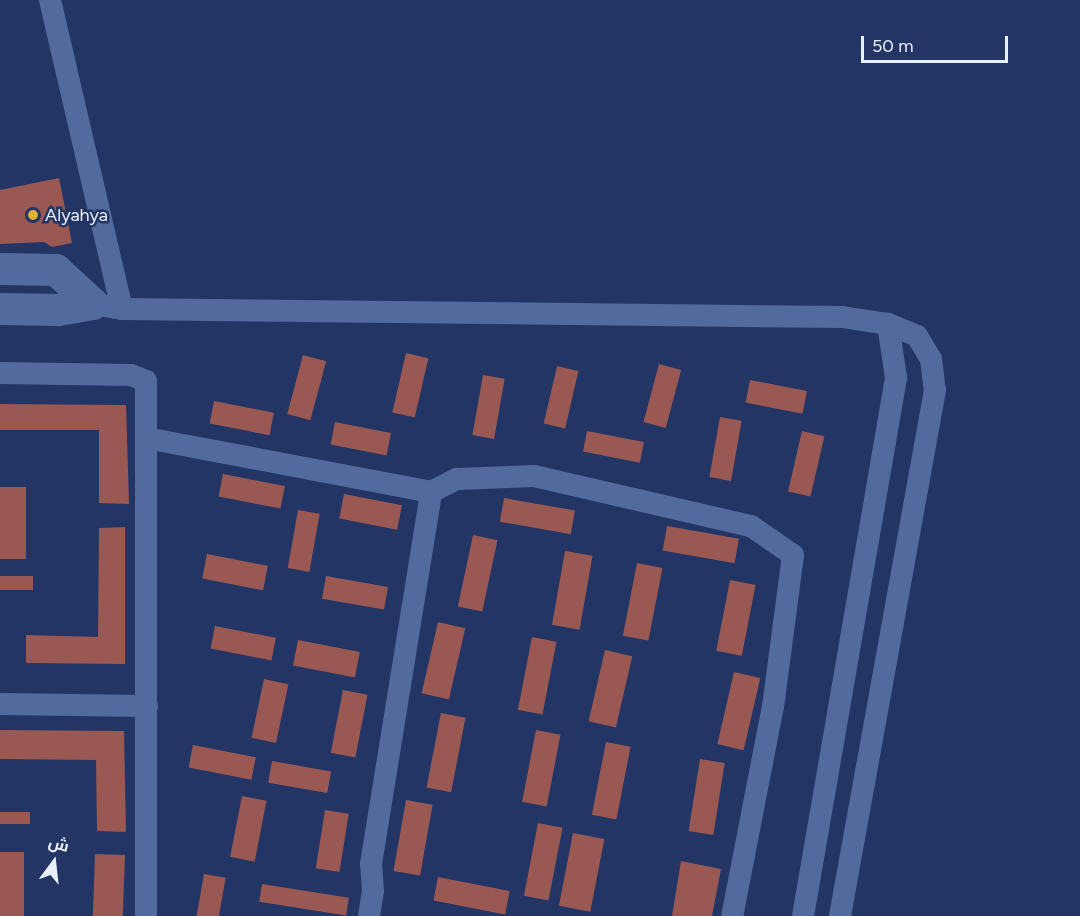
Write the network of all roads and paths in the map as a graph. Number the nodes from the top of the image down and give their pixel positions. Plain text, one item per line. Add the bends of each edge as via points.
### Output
1 (50, 0) edge
2 (0, 269) edge
3 (107, 307) junction
4 (0, 309) edge
5 (888, 324) junction
6 (0, 374) edge
7 (146, 438) junction
8 (431, 492) junction
9 (0, 704) edge
10 (147, 706) junction
11 (146, 916) edge
12 (369, 916) edge
13 (732, 916) edge
14 (803, 916) edge
15 (840, 916) edge

1 - 3 street
2 - 3 main road via 56,270
3 - 4 main road
3 - 5 street via 842,317
5 - 14 street via 896,378
5 - 15 street via 917,336 931,358 936,390
6 - 7 street via 131,375 146,381
7 - 8 street
7 - 10 street
8 - 12 street via 371,864 374,891
8 - 13 street via 457,479 534,476 750,526 793,555 773,706
9 - 10 street
10 - 11 street

